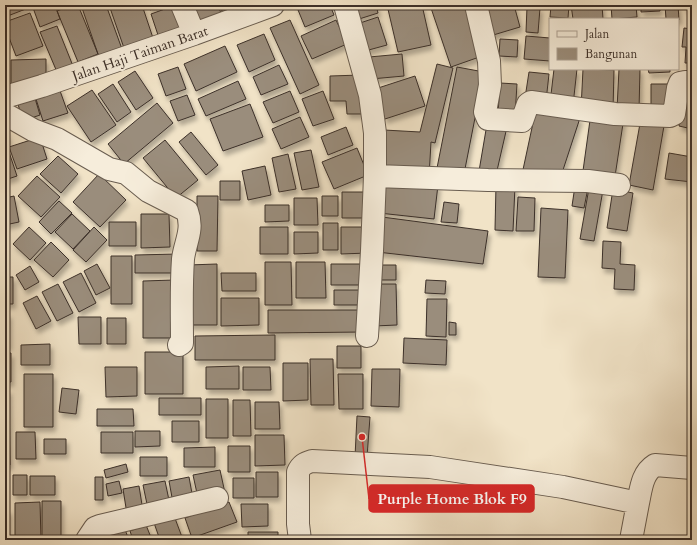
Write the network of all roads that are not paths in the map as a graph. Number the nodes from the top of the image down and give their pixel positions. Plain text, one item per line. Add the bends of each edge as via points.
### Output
1 (182, 5) edge
2 (273, 5) edge
3 (345, 5) edge
4 (476, 5) edge
5 (194, 34) junction
6 (692, 83) edge
7 (5, 97) edge
8 (5, 114) edge
9 (375, 176) junction
10 (619, 185) dead end
11 (367, 336) dead end
12 (179, 345) dead end
13 (692, 468) edge
14 (217, 498) dead end
15 (638, 503) junction
16 (88, 540) edge
17 (300, 540) edge
18 (632, 540) edge

1 - 5 street
2 - 5 street, Jalan Haji Taiman Barat
3 - 9 street via 370,95 375,133
4 - 6 street via 489,61 490,85 485,112 488,119 522,121 528,104 532,102 615,114 670,116 674,114 680,83
5 - 7 street, Jalan Haji Taiman Barat
8 - 12 street via 33,130 57,139 109,169 126,173 148,191 187,211 191,220 183,257 182,343
9 - 10 street via 588,180
9 - 11 street
13 - 15 street via 651,468 645,475
14 - 16 street via 100,526 95,528
15 - 17 street via 563,487 430,467 312,461 300,467 298,472
15 - 18 street

